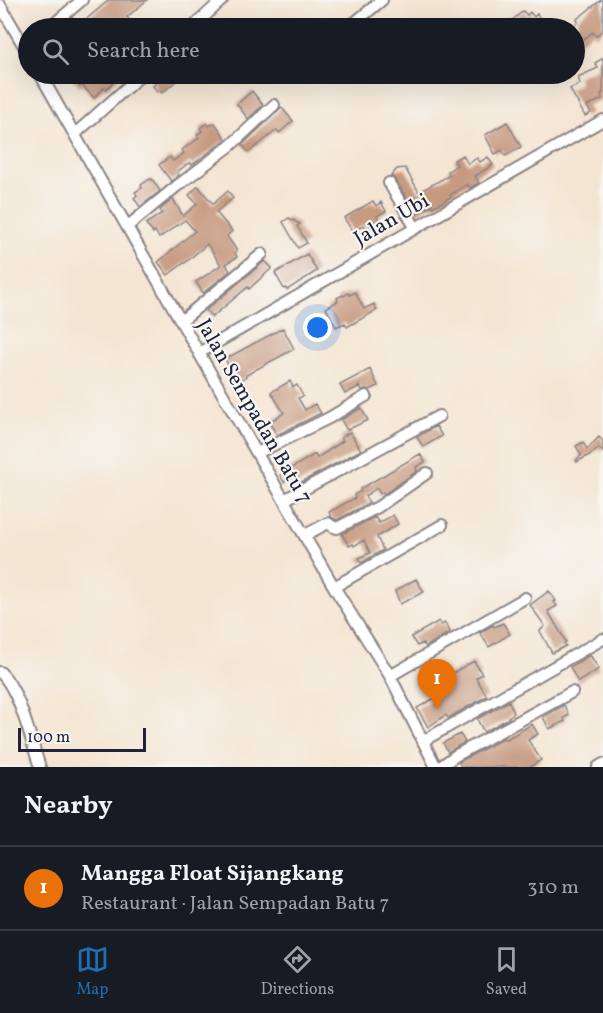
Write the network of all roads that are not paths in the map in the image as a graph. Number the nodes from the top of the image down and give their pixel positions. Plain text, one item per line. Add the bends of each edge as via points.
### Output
1 (82, 0) edge
2 (222, 0) edge
3 (382, 0) edge
4 (0, 5) edge
5 (61, 18) edge
6 (203, 18) edge
7 (360, 18) edge
8 (18, 33) edge
9 (46, 84) edge
10 (131, 84) edge
11 (274, 105) dead end
12 (603, 120) edge
13 (75, 134) junction
14 (388, 183) dead end
15 (128, 226) junction
16 (415, 227) junction
17 (262, 254) dead end
18 (181, 321) junction
19 (199, 353) junction
20 (366, 396) dead end
21 (439, 416) dead end
22 (257, 453) junction
23 (427, 473) dead end
24 (284, 500) junction
25 (442, 525) dead end
26 (304, 535) junction
27 (334, 587) junction
28 (525, 598) dead end
29 (603, 639) edge
30 (0, 672) edge
31 (390, 676) junction
32 (572, 692) dead end
33 (423, 741) junction
34 (603, 764) edge
35 (40, 767) edge
36 (438, 767) edge
37 (598, 767) edge

1 - 5 street
2 - 6 street
3 - 7 street
4 - 8 street
9 - 13 street, Jalan Sempadan Batu 7
10 - 13 street
11 - 15 street via 230,146
12 - 16 street, Jalan Ubi
13 - 15 street, Jalan Sempadan Batu 7
14 - 16 street
15 - 18 street, Jalan Sempadan Batu 7
16 - 19 street, Jalan Ubi
17 - 18 street
18 - 19 street, Jalan Sempadan Batu 7
19 - 22 street, Jalan Sempadan Batu 7
20 - 22 street
21 - 24 street
22 - 24 street, Jalan Sempadan Batu 7
23 - 26 street via 358,518 338,528 328,523
24 - 26 street, Jalan Sempadan Batu 7
25 - 27 street
26 - 27 street, Jalan Sempadan Batu 7
27 - 31 street, Jalan Sempadan Batu 7
28 - 31 street
29 - 33 street
30 - 35 street via 15,694
31 - 33 street, Jalan Sempadan Batu 7
32 - 36 street
33 - 36 street, Jalan Sempadan Batu 7
34 - 37 street

